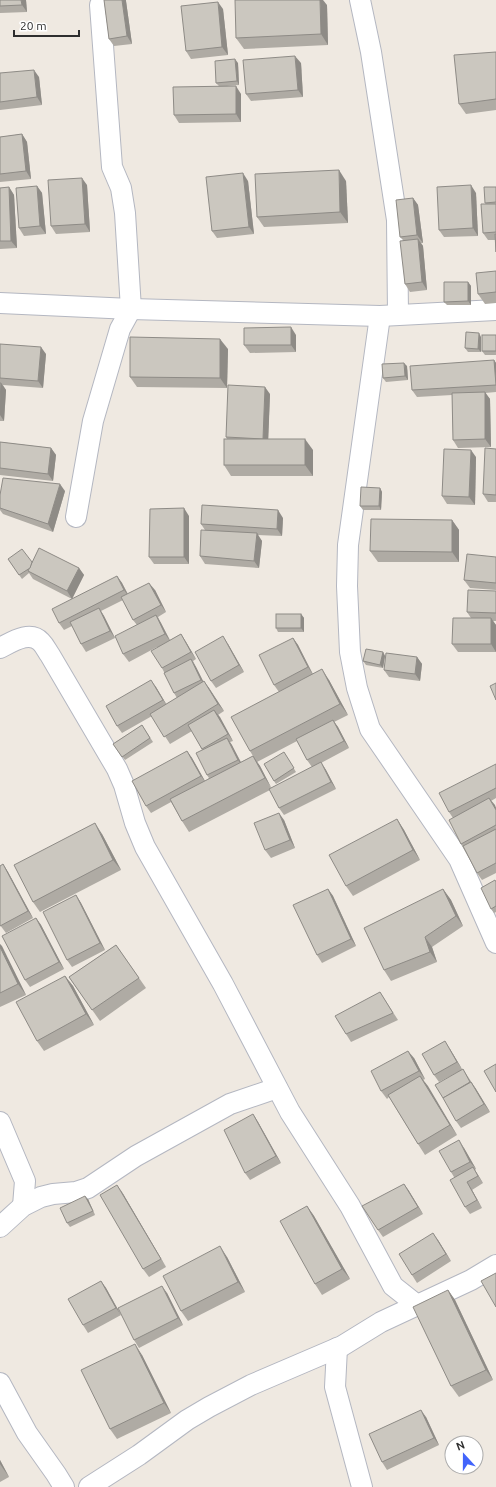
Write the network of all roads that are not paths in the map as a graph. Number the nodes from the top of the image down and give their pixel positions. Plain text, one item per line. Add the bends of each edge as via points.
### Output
1 (360, 0) edge
2 (100, 5) dead end
3 (0, 302) edge
4 (131, 309) junction
5 (496, 310) edge
6 (389, 315) junction
7 (76, 517) dead end
8 (0, 648) edge
9 (496, 943) edge
10 (277, 1088) junction
11 (0, 1122) edge
12 (25, 1181) junction
13 (53, 1194) junction
14 (23, 1206) junction
15 (0, 1227) edge
16 (496, 1265) edge
17 (393, 1286) junction
18 (417, 1305) junction
19 (387, 1319) junction
20 (337, 1348) junction
21 (0, 1383) edge
22 (64, 1487) edge
23 (89, 1487) edge
24 (362, 1487) edge

1 - 6 street via 371,52 397,220
2 - 4 street via 112,167 121,188 125,213
3 - 4 street
4 - 6 street
4 - 7 street via 120,329 94,421
5 - 6 street
6 - 9 street via 348,545 350,652 357,688 370,729 459,859
8 - 10 street via 20,639 32,637 40,641 50,656 117,769 145,847 223,984
10 - 13 street via 230,1104 136,1156 88,1188
10 - 17 street via 350,1206
11 - 12 street
12 - 13 street
12 - 14 street
13 - 14 street
14 - 15 street
16 - 18 street via 471,1280
17 - 18 street
17 - 19 street
18 - 19 street
19 - 20 street
20 - 23 street via 251,1385 209,1407
20 - 24 street via 335,1387
21 - 22 street via 28,1433

